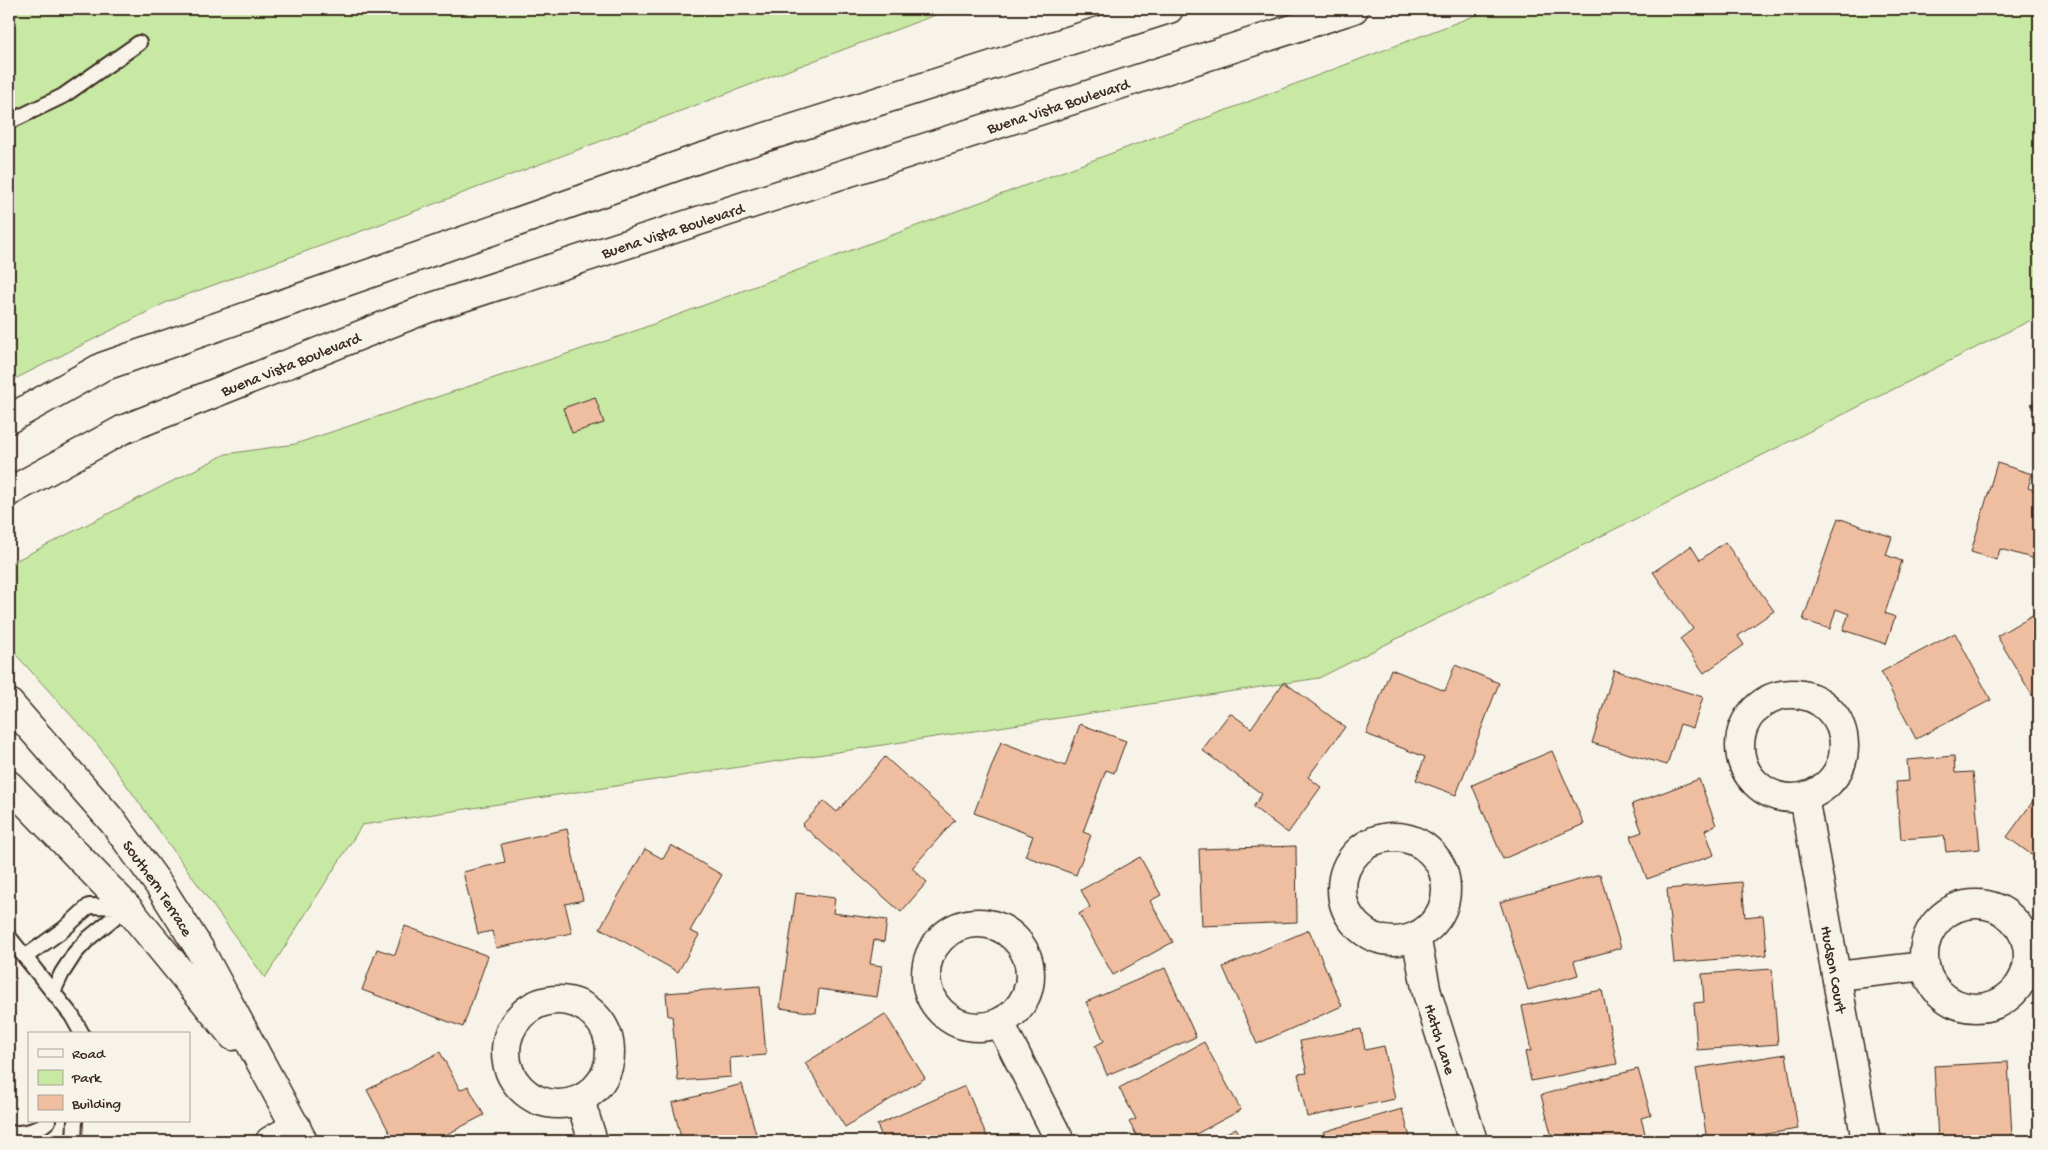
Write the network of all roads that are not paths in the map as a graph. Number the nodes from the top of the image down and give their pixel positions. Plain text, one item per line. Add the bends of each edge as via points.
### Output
1 (1169, 9) edge
2 (1354, 9) edge
3 (139, 43) dead end
4 (9, 122) edge
5 (9, 419) edge
6 (9, 492) edge
7 (9, 703) edge
8 (9, 784) edge
9 (1804, 797) dead end
10 (159, 885) junction
11 (127, 907) junction
12 (1416, 936) dead end
13 (9, 937) edge
14 (25, 957) junction
15 (1925, 966) dead end
16 (1837, 976) junction
17 (53, 992) junction
18 (1000, 1023) dead end
19 (81, 1032) edge
20 (277, 1091) junction
21 (580, 1100) dead end
22 (47, 1122) edge
23 (75, 1122) edge
24 (9, 1133) edge
25 (300, 1134) edge
26 (74, 1141) edge
27 (270, 1141) edge
28 (593, 1141) edge
29 (1060, 1141) edge
30 (1473, 1141) edge
31 (1866, 1141) edge

1 - 5 main road via 703,158 102,367
2 - 6 main road, Buena Vista Boulevard via 426,309 122,430
3 - 4 lane via 63,96
7 - 10 main road, Southern Terrace via 114,823
8 - 11 main road, Southern Terrace
9 - 16 main road, Hudson Court
10 - 11 main road
10 - 20 main road, Southern Terrace via 199,948
11 - 14 lane via 89,906
11 - 17 lane via 89,938 62,973
11 - 20 main road, Southern Terrace
12 - 30 main road, Hatch Lane via 1427,992
13 - 14 lane
14 - 17 lane
15 - 16 main road
16 - 31 main road, Hudson Court
17 - 19 lane
18 - 29 main road
20 - 25 main road, Southern Terrace
21 - 28 main road
22 - 24 lane via 20,1134
23 - 26 lane
25 - 27 main road

